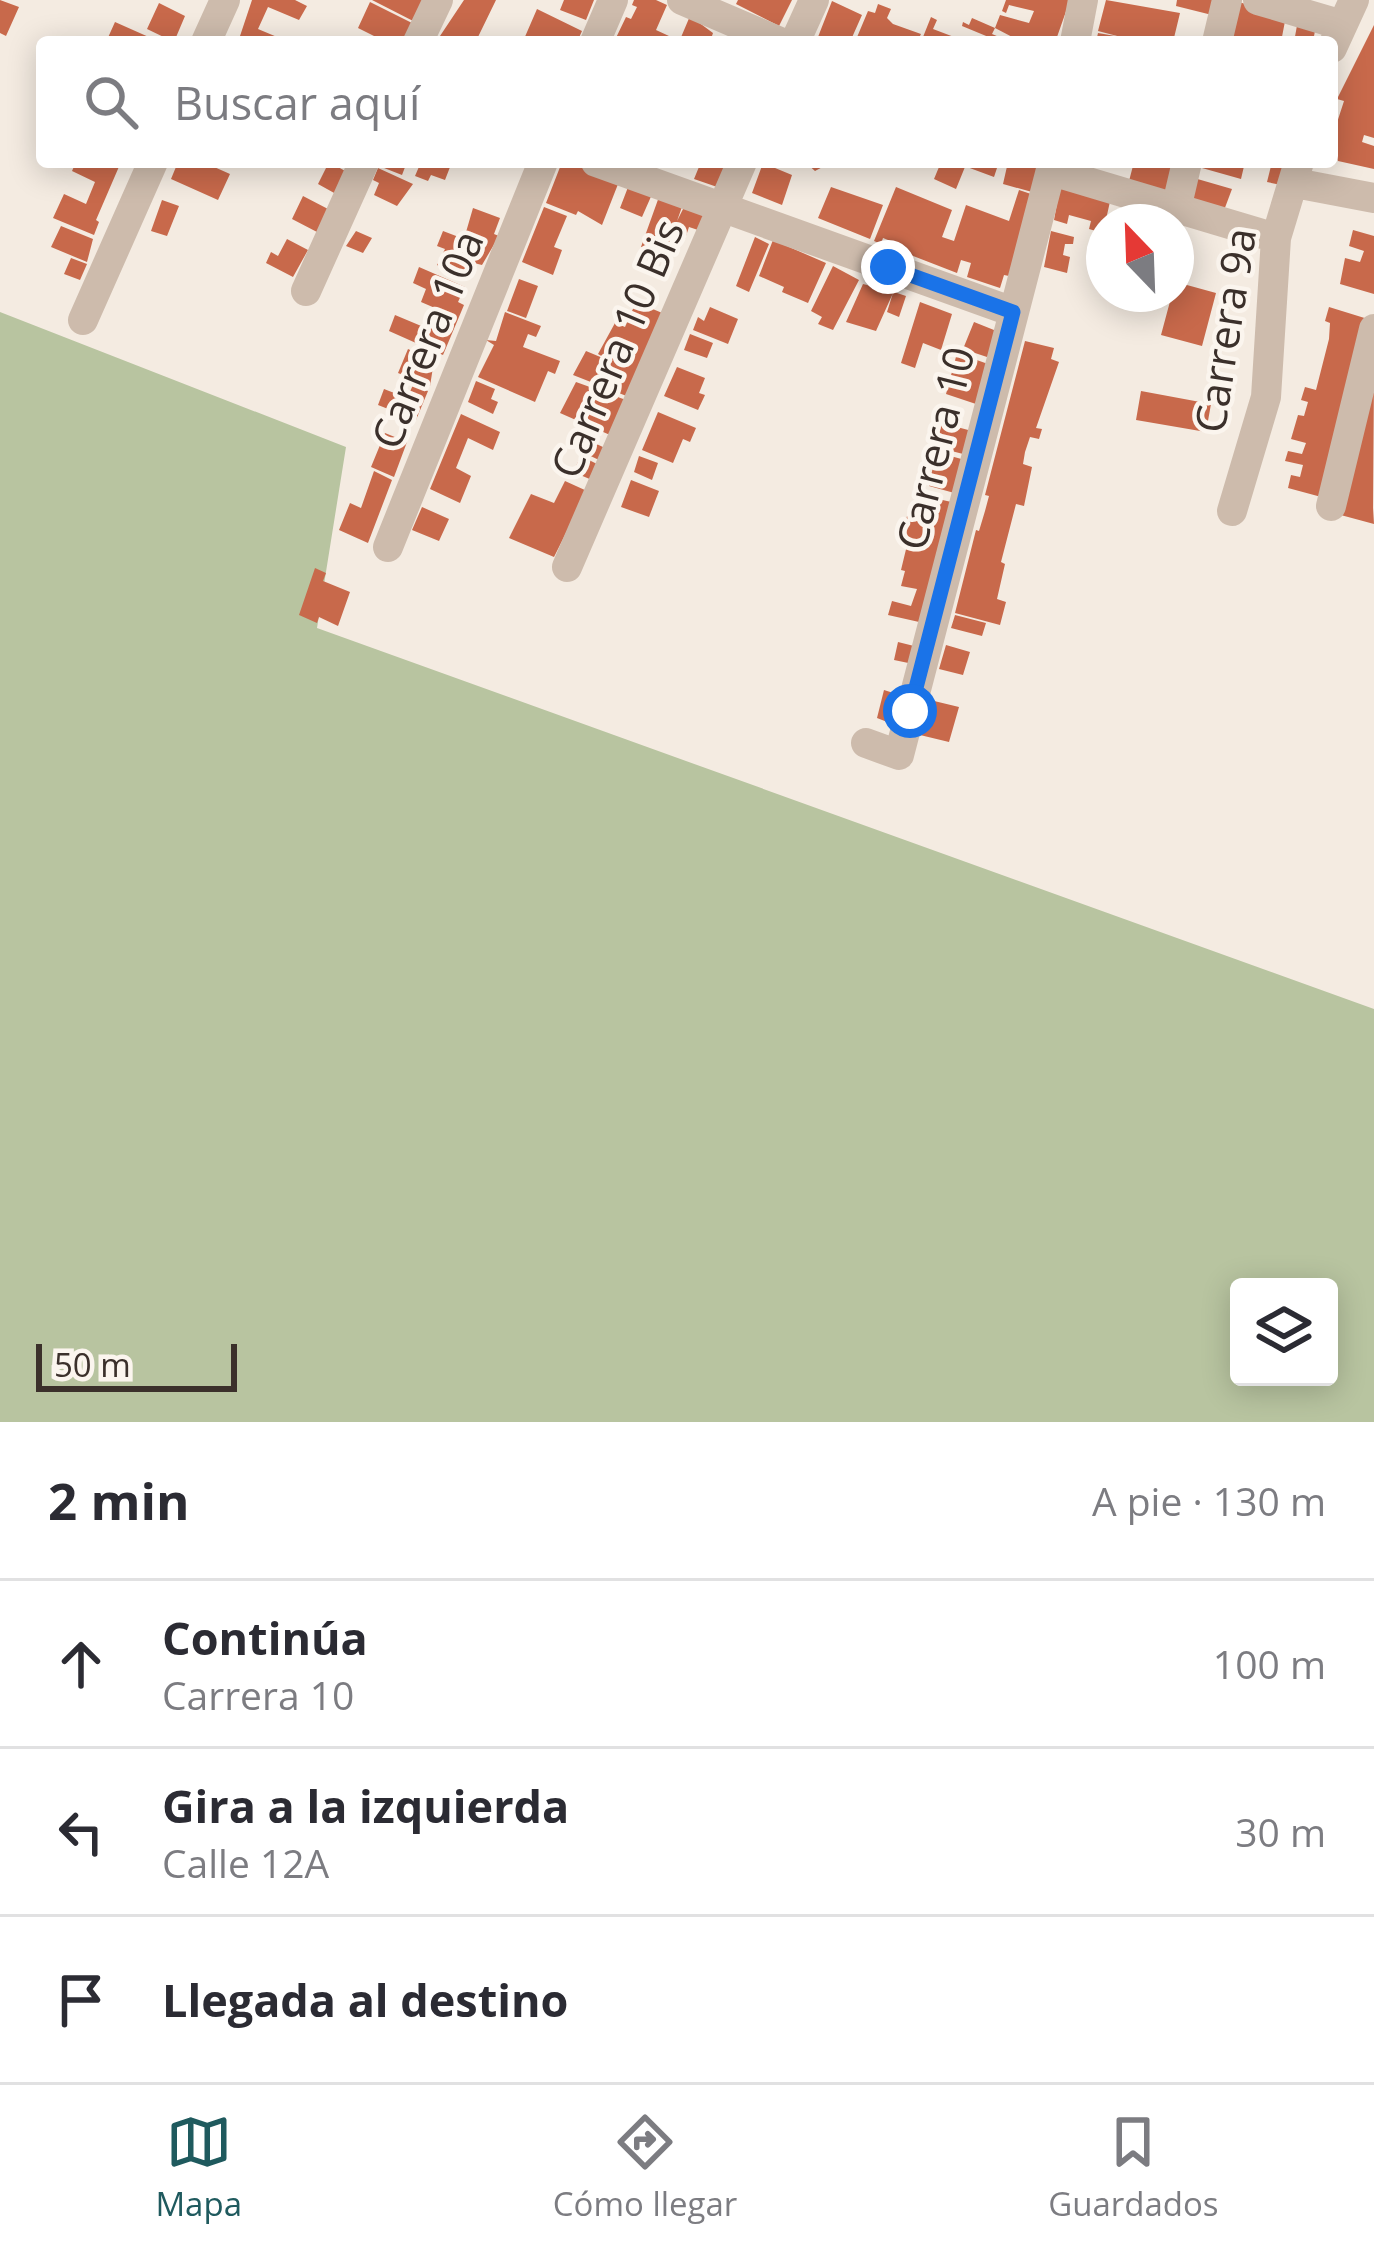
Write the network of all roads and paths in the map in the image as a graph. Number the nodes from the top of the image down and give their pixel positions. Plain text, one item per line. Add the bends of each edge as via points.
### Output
1 (225, 0) edge
2 (438, 0) edge
3 (613, 0) edge
4 (682, 0) edge
5 (814, 0) edge
6 (1083, 0) edge
7 (1227, 0) edge
8 (1258, 0) edge
9 (1343, 24) edge
10 (209, 36) edge
11 (421, 36) edge
12 (598, 36) edge
13 (766, 36) edge
14 (798, 36) edge
15 (1077, 36) edge
16 (1218, 36) edge
17 (150, 168) edge
18 (361, 168) edge
19 (541, 168) edge
20 (613, 168) edge
21 (739, 168) edge
22 (1054, 168) edge
23 (1060, 168) edge
24 (1186, 168) edge
25 (1297, 172) edge
26 (1374, 198) edge
27 (1163, 204) edge
28 (1177, 204) edge
29 (722, 207) junction
30 (1194, 213) edge
31 (1276, 238) junction
32 (306, 291) dead end
33 (1013, 312) junction
34 (83, 320) dead end
35 (1374, 329) edge
36 (1331, 506) dead end
37 (1232, 511) dead end
38 (388, 547) dead end
39 (567, 566) dead end
40 (866, 743) dead end

1 - 10 street
2 - 11 street
3 - 12 street
4 - 13 street
5 - 14 street
6 - 15 street
7 - 16 street
8 - 9 street
17 - 34 street
18 - 32 street
19 - 38 street, Carrera 10a
20 - 29 street
21 - 29 street, Carrera 10 Bis
22 - 33 street, Carrera 10
23 - 27 street
24 - 28 street
25 - 26 street
25 - 31 street, Carrera 9a
29 - 33 street
29 - 39 street, Carrera 10 Bis
30 - 31 street
31 - 37 street, Carrera 9a via 1266,397
33 - 40 street, Carrera 10 via 898,755
35 - 36 street

